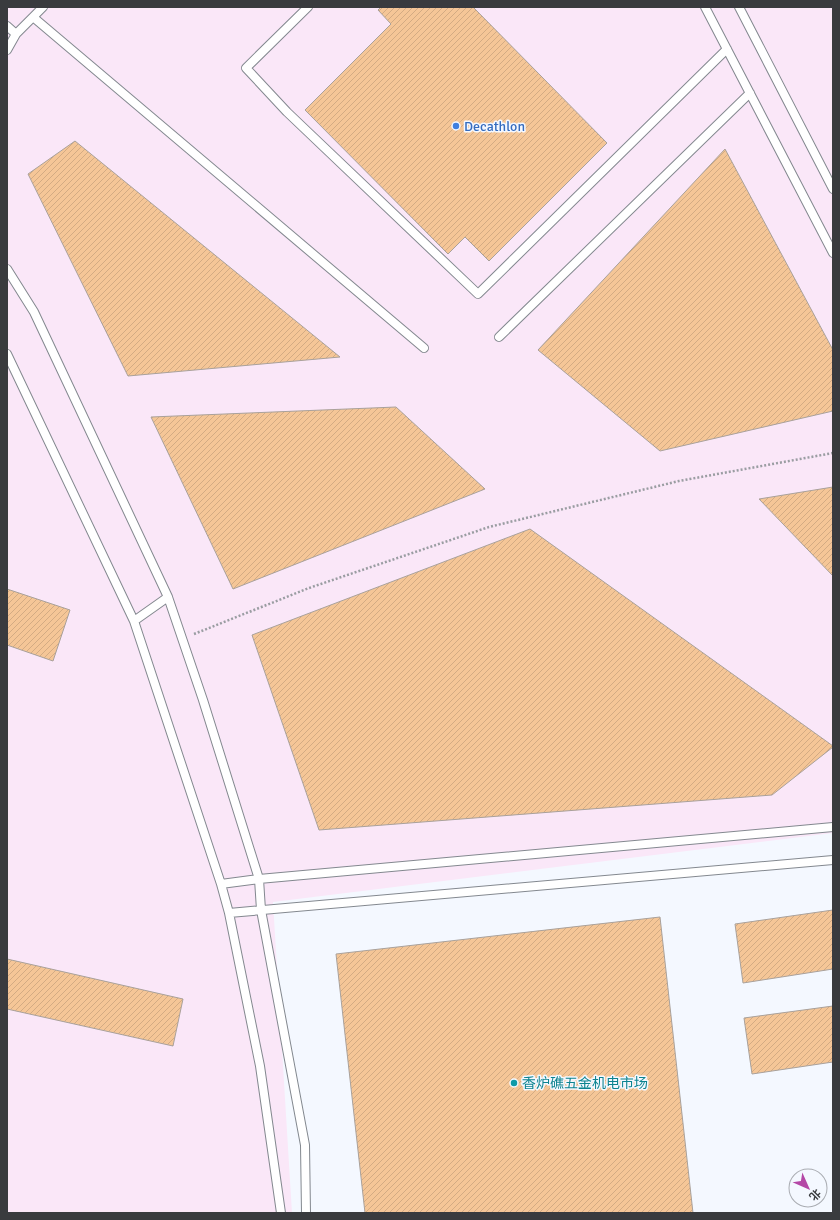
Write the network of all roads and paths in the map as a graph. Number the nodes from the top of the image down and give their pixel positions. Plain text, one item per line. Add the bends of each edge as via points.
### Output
1 (308, 7) edge
2 (705, 7) edge
3 (739, 7) edge
4 (41, 8) edge
5 (33, 17) junction
6 (7, 26) edge
7 (16, 34) junction
8 (727, 49) junction
9 (7, 50) edge
10 (750, 93) junction
11 (833, 189) edge
12 (833, 253) edge
13 (7, 269) edge
14 (499, 337) dead end
15 (424, 348) dead end
16 (7, 354) edge
17 (833, 453) edge
18 (168, 597) junction
19 (134, 621) junction
20 (182, 639) junction
21 (833, 827) edge
22 (833, 860) edge
23 (259, 879) junction
24 (221, 884) junction
25 (261, 910) junction
26 (229, 913) junction
27 (281, 1213) edge
28 (306, 1213) edge

1 - 8 lane via 246,68 287,112 478,294
2 - 8 lane
3 - 11 lane
4 - 5 lane
5 - 7 lane
5 - 15 lane
6 - 7 lane
7 - 9 lane
8 - 10 lane
10 - 12 lane
10 - 14 lane
13 - 18 lane via 34,312
16 - 19 lane
17 - 20 path via 679,482 489,527 309,588
18 - 19 lane
18 - 20 lane
19 - 24 lane
20 - 23 lane
21 - 23 lane
22 - 25 lane
23 - 24 lane
23 - 25 lane
24 - 26 lane
25 - 26 lane
25 - 28 lane via 305,1145
26 - 27 lane via 260,1066

